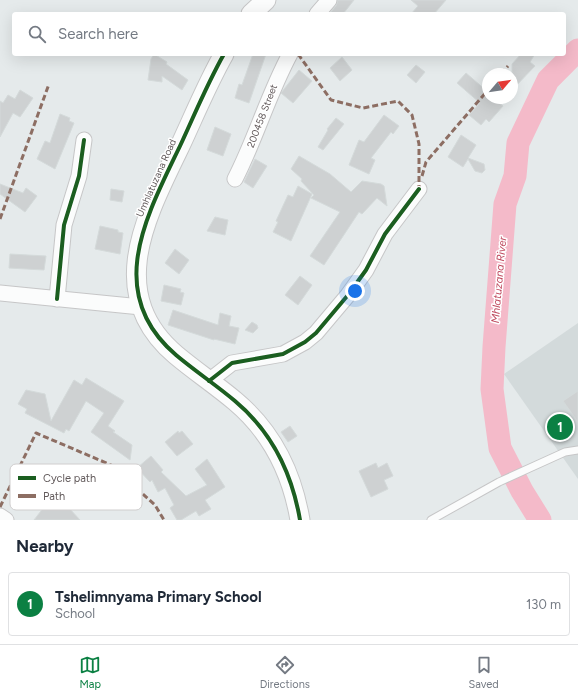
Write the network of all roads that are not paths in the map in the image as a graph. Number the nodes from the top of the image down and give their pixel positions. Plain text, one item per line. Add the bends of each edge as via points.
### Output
1 (329, 0) edge
2 (319, 12) edge
3 (223, 56) edge
4 (289, 56) edge
5 (84, 140) dead end
6 (235, 179) dead end
7 (419, 189) dead end
8 (0, 292) edge
9 (57, 299) junction
10 (141, 307) junction
11 (209, 381) junction
12 (578, 450) edge
13 (0, 516) edge
14 (6, 520) edge
15 (300, 520) edge
16 (431, 520) edge

1 - 2 street
3 - 10 street, Umhlatuzana Road via 144,225 135,271
4 - 6 street, 200458 Street
5 - 9 street via 78,176 64,225
7 - 11 street via 385,234 366,270 348,296 316,332 305,342 283,354 232,363
8 - 9 street
9 - 10 street
10 - 11 street, Umhlatuzana Road via 164,344
11 - 15 street, Umhlatuzana Road via 236,401 268,435 287,470
12 - 16 lane via 565,452 499,482
13 - 14 street

